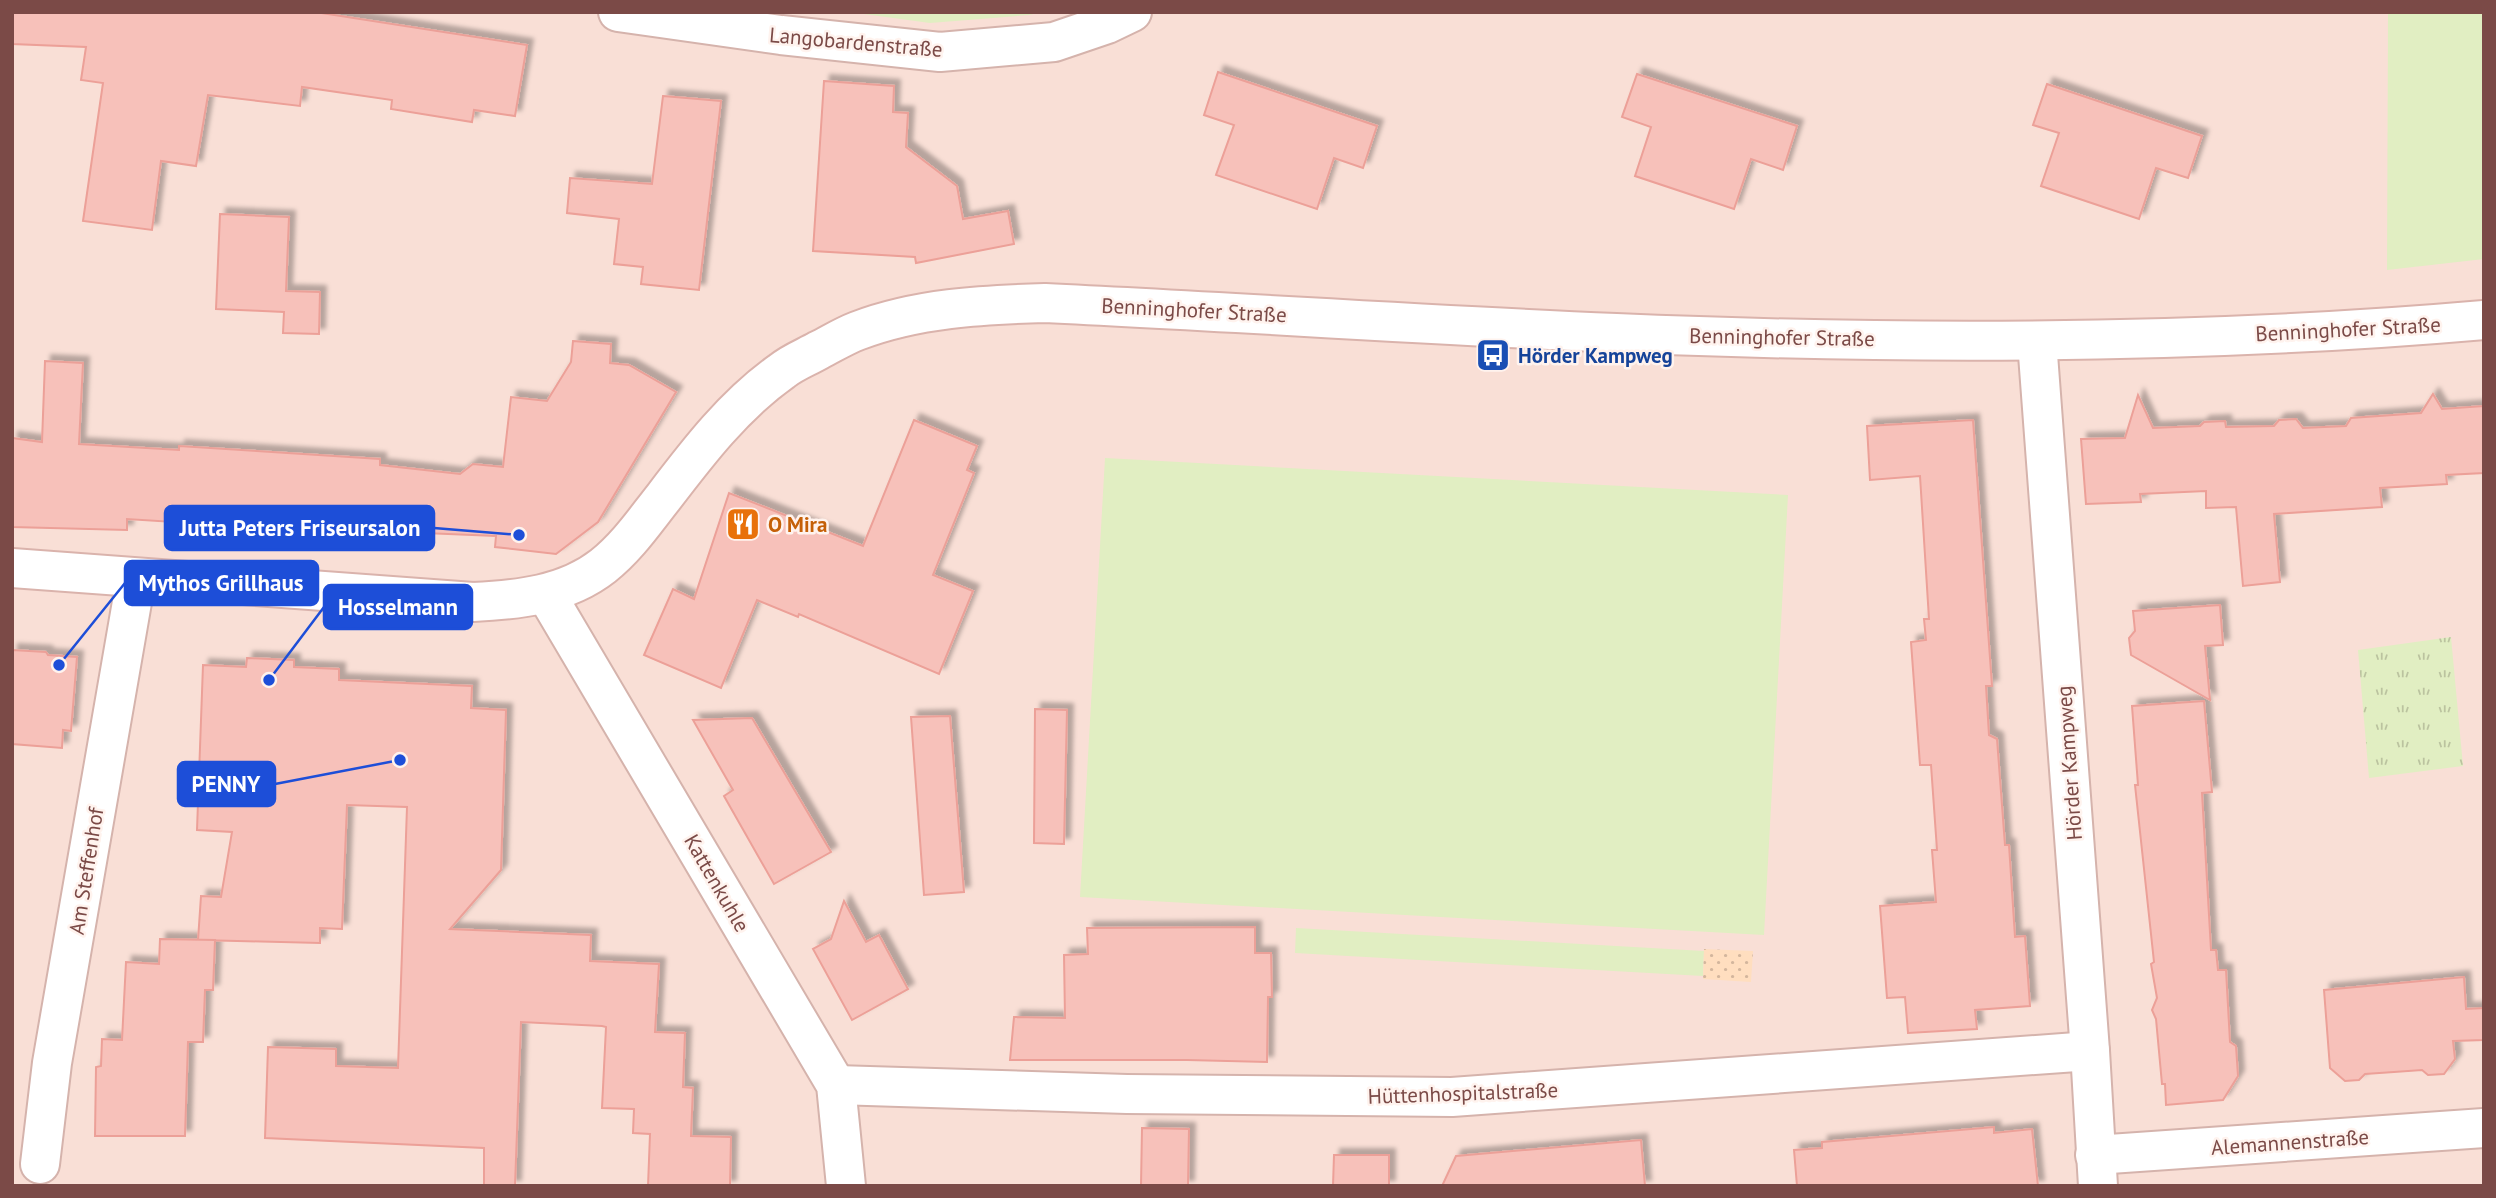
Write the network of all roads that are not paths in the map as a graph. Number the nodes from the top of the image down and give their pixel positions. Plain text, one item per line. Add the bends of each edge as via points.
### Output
1 (618, 12) edge
2 (1132, 12) edge
3 (2484, 320) edge
4 (2037, 341) junction
5 (12, 568) edge
6 (136, 579) junction
7 (546, 594) junction
8 (2090, 1051) junction
9 (836, 1085) junction
10 (2484, 1128) edge
11 (40, 1164) dead end
12 (2096, 1170) edge
13 (846, 1186) edge

1 - 2 street, Langobardenstraße via 940,52 1054,42
3 - 4 street, Benninghofer Straße via 2252,335
4 - 7 street, Benninghofer Straße via 1616,333 1045,303 975,305 914,314 855,331 783,370 704,444 627,543 603,566
4 - 8 street, Hörder Kampweg
5 - 6 street, Benninghofer Straße
6 - 7 street, Benninghofer Straße via 473,602
6 - 11 street, Am Steffenhof via 52,1063
7 - 9 street, Kattenkuhle
8 - 9 street, Hüttenhospitalstraße via 1452,1097
8 - 12 street, Hörder Kampweg
9 - 13 street, Kattenkuhle
10 - 12 street, Alemannenstraße

